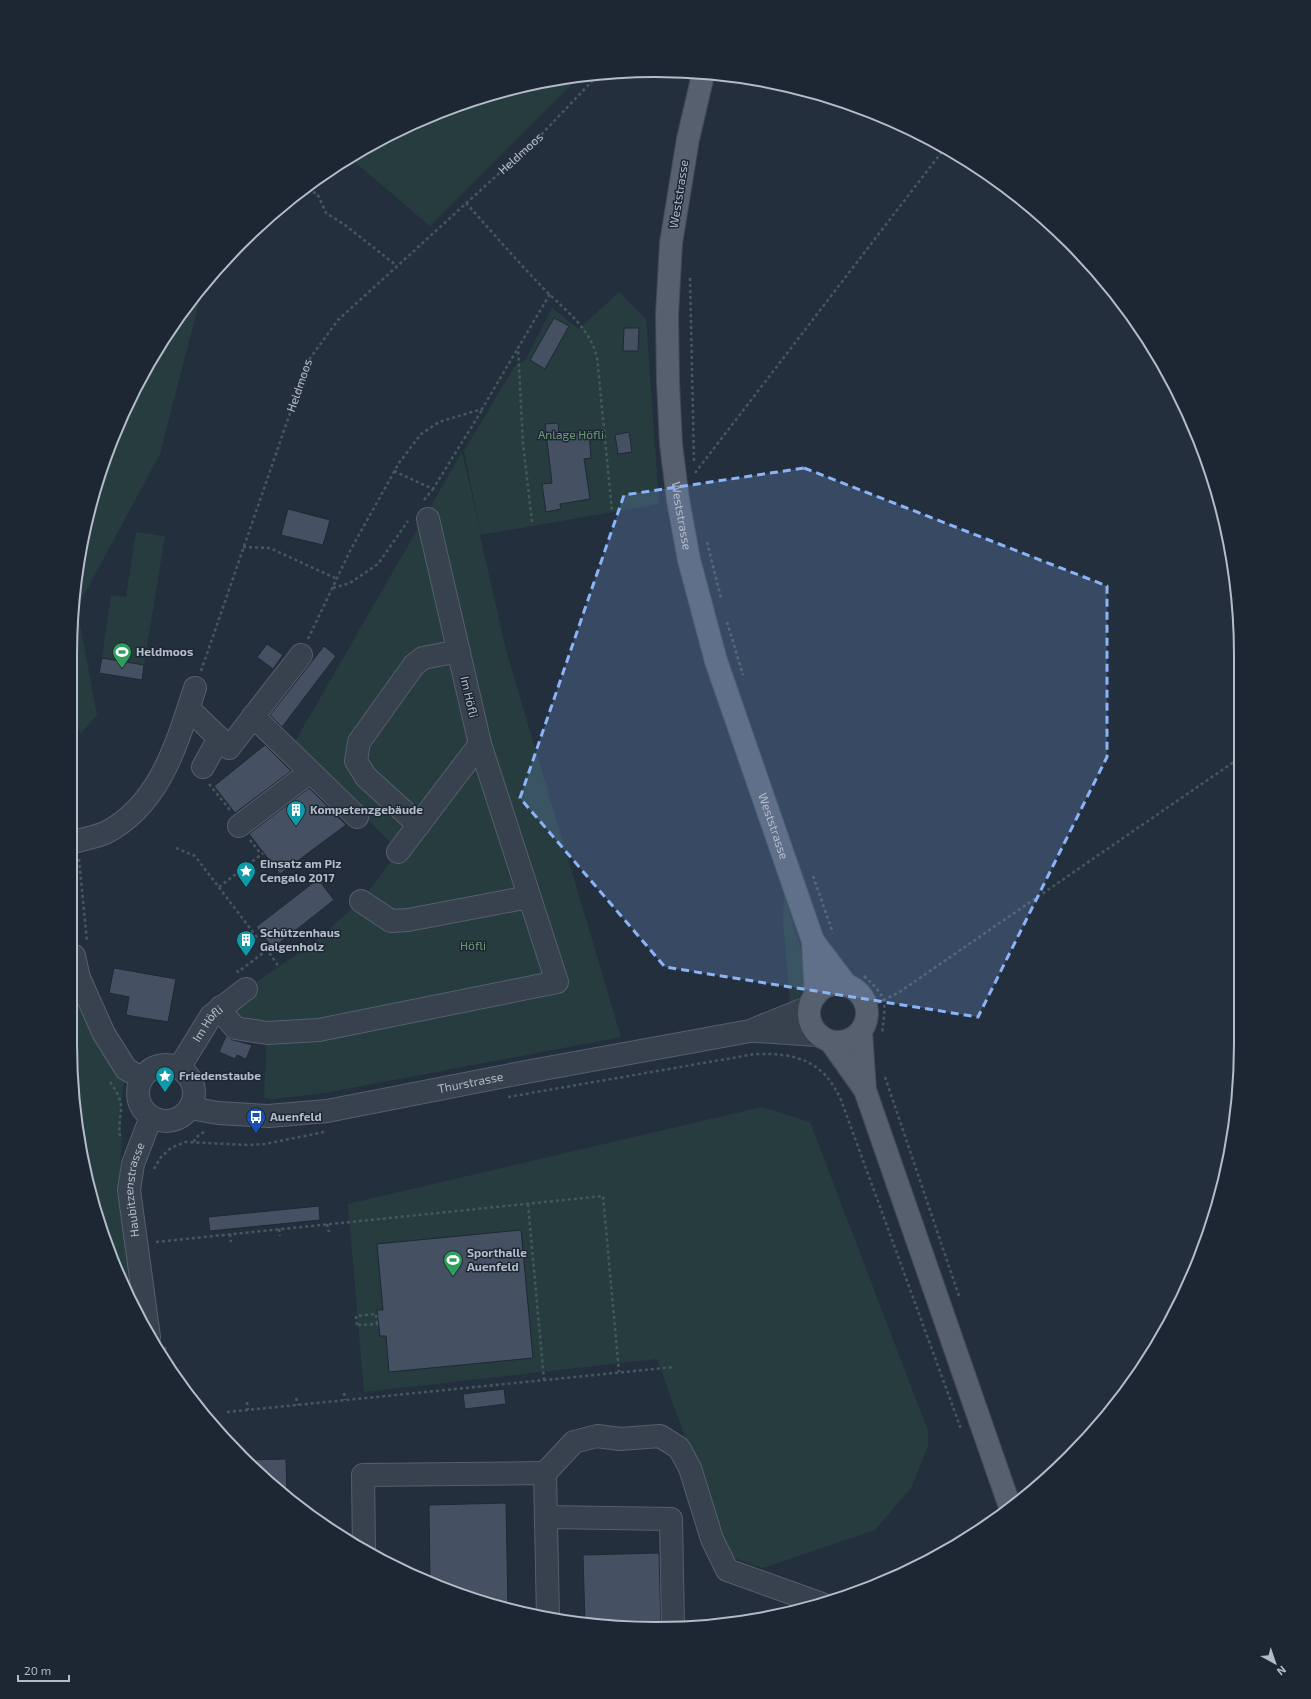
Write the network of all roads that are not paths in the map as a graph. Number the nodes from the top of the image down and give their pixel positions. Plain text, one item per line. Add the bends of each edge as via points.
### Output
1 (702, 79) edge
2 (420, 514) road end
3 (458, 651) junction
4 (301, 655) road end
5 (195, 688) road end
6 (188, 711) junction
7 (253, 716) junction
8 (219, 738) junction
9 (480, 744) junction
10 (203, 767) dead end
11 (310, 772) junction
12 (357, 817) dead end
13 (419, 825) junction
14 (239, 826) dead end
15 (77, 841) edge
16 (398, 852) dead end
17 (529, 897) junction
18 (361, 901) dead end
19 (813, 941) junction
20 (80, 951) edge
21 (854, 979) junction
22 (246, 989) dead end
23 (813, 1001) junction
24 (221, 1007) junction
25 (750, 1031) junction
26 (871, 1033) junction
27 (824, 1039) junction
28 (179, 1068) junction
29 (142, 1078) junction
30 (865, 1090) junction
31 (190, 1108) junction
32 (151, 1117) junction
33 (146, 1315) edge
34 (545, 1473) junction
35 (1008, 1502) edge
36 (546, 1517) junction
37 (364, 1543) edge
38 (811, 1600) edge
39 (548, 1612) edge
40 (674, 1622) edge

1 - 19 main road, Weststrasse via 679,187 667,315 668,382 678,500 689,560 716,661
2 - 3 street, Im Höfli
3 - 9 street, Im Höfli
3 - 13 street via 423,658 414,665 359,742 356,761 366,776
4 - 7 street
5 - 6 street
6 - 8 street
6 - 15 street via 170,761 143,802 126,820 104,833
7 - 8 street via 229,748
7 - 11 street
8 - 10 street
9 - 13 street
9 - 17 street, Im Höfli
11 - 12 street
11 - 14 street
13 - 16 street
17 - 18 street via 391,921
17 - 24 street, Im Höfli via 557,982 319,1030 267,1033 235,1028
19 - 21 main road, Weststrasse
19 - 23 main road, Weststrasse
20 - 29 street via 79,978 104,1034 126,1069
21 - 23 main road via 825,987
21 - 26 main road, Weststrasse via 859,994 876,1004 867,1015 866,1023
22 - 24 street, Im Höfli
23 - 25 street, Thurstrasse
23 - 27 main road, Weststrasse via 809,1021
24 - 28 street, Im Höfli via 211,1016
25 - 27 street, Thurstrasse
25 - 31 street, Thurstrasse via 327,1111 268,1116 218,1113
26 - 27 main road via 848,1041
26 - 30 main road
27 - 30 main road, Weststrasse
28 - 29 street via 163,1065 155,1067
28 - 31 street via 190,1078 194,1086
29 - 32 street via 138,1095 140,1104
30 - 35 main road
31 - 32 street via 184,1115 168,1121 159,1121
32 - 33 street, Haubitzenstrasse via 135,1158 128,1190
34 - 36 street
34 - 37 street via 363,1475
34 - 38 street via 574,1442 597,1436 620,1439 660,1436 679,1448 690,1468 712,1539 727,1570
36 - 39 street
36 - 40 street via 671,1520

